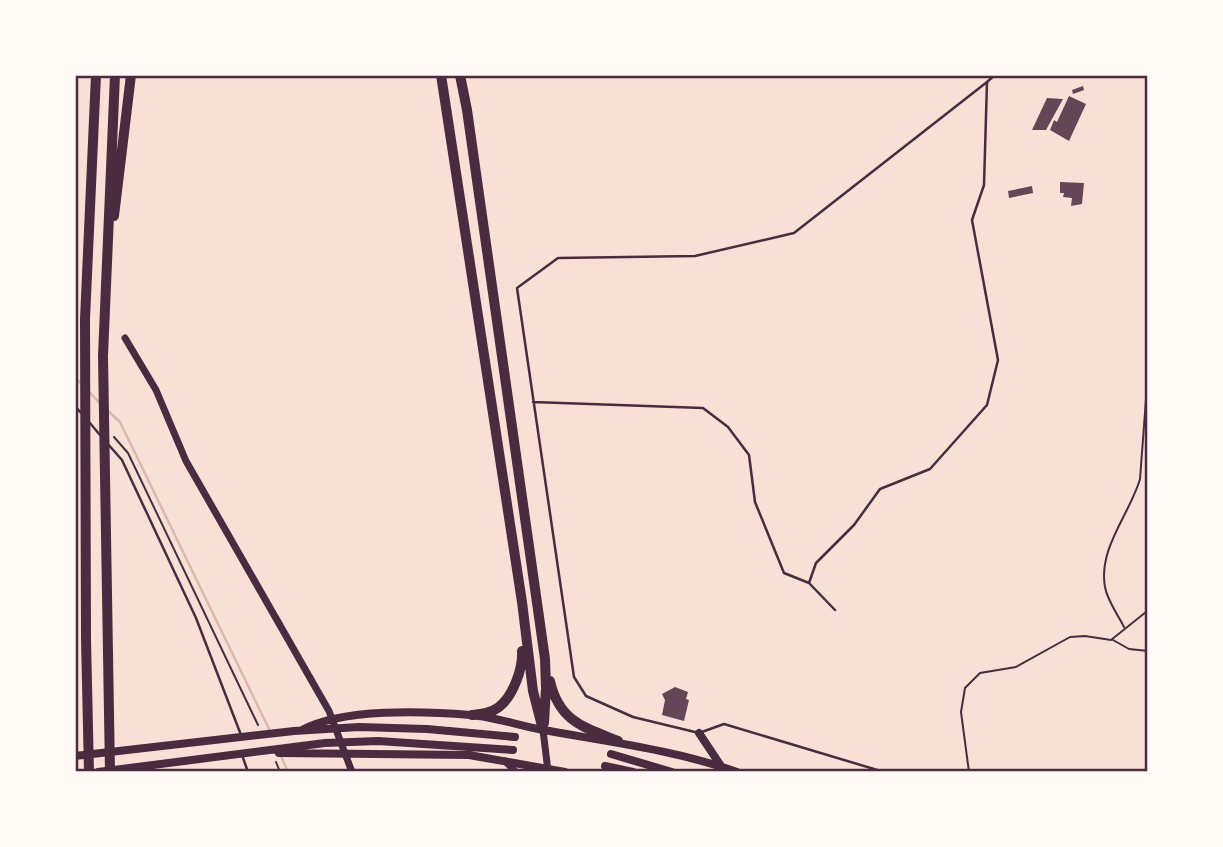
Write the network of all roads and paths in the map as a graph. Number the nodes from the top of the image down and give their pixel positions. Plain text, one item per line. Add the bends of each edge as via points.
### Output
1 (96, 75) edge
2 (115, 75) edge
3 (131, 75) edge
4 (441, 75) edge
5 (460, 75) edge
6 (995, 75) edge
7 (987, 82) junction
8 (107, 258) junction
9 (125, 338) dead end
10 (1147, 386) edge
11 (533, 402) junction
12 (75, 406) edge
13 (110, 433) dead end
14 (809, 583) junction
15 (522, 602) junction
16 (1148, 607) edge
17 (835, 610) dead end
18 (1124, 628) junction
19 (1111, 639) junction
20 (1148, 651) edge
21 (545, 659) junction
22 (472, 715) junction
23 (319, 725) junction
24 (544, 730) junction
25 (261, 732) dead end
26 (699, 733) junction
27 (245, 737) junction
28 (515, 737) dead end
29 (618, 741) junction
30 (513, 750) dead end
31 (302, 751) junction
32 (611, 754) dead end
33 (242, 755) junction
34 (75, 756) edge
35 (273, 756) dead end
36 (505, 761) junction
37 (605, 766) dead end
38 (721, 766) junction
39 (134, 770) edge
40 (548, 770) edge
41 (89, 772) edge
42 (98, 772) edge
43 (110, 772) edge
44 (248, 772) edge
45 (280, 772) edge
46 (352, 772) edge
47 (516, 772) edge
48 (565, 772) edge
49 (633, 772) edge
50 (672, 772) edge
51 (737, 772) edge
52 (884, 772) edge
53 (969, 772) edge

1 - 41 highway via 84,473
2 - 8 highway
3 - 8 highway
4 - 15 highway
5 - 21 highway
6 - 7 lane
7 - 11 lane via 794,233 695,256 558,258 517,288
7 - 14 lane via 984,185 972,220 998,360 987,405 930,469 880,489 855,525 816,563
8 - 43 highway via 104,485
9 - 46 street via 156,390 186,461 329,711
10 - 18 path via 1140,479 1110,547 1106,569 1105,587
11 - 14 lane via 703,408 728,427 749,455 755,502 784,573
11 - 26 lane via 574,677 586,696 633,717
12 - 27 lane via 122,460 196,618
13 - 25 path via 128,453
14 - 17 lane
15 - 22 highway via 523,663 509,697 498,708
15 - 24 highway via 533,691
16 - 18 path
18 - 19 path
19 - 20 path via 1129,649
19 - 53 path via 1070,637 1016,667 980,673 965,688 961,712
21 - 24 highway
21 - 29 highway via 554,699 562,712
22 - 23 main road via 356,714
22 - 24 main road
23 - 27 main road
23 - 28 main road
24 - 29 main road
24 - 40 street
26 - 38 main road
26 - 52 lane via 724,724
27 - 34 main road
29 - 38 main road
30 - 31 main road via 359,742 325,743
31 - 33 main road
31 - 36 main road via 469,755
32 - 50 main road
33 - 39 main road
33 - 44 lane
35 - 45 path
36 - 40 main road
36 - 47 street
37 - 49 main road
38 - 51 main road
39 - 42 main road
40 - 48 main road

